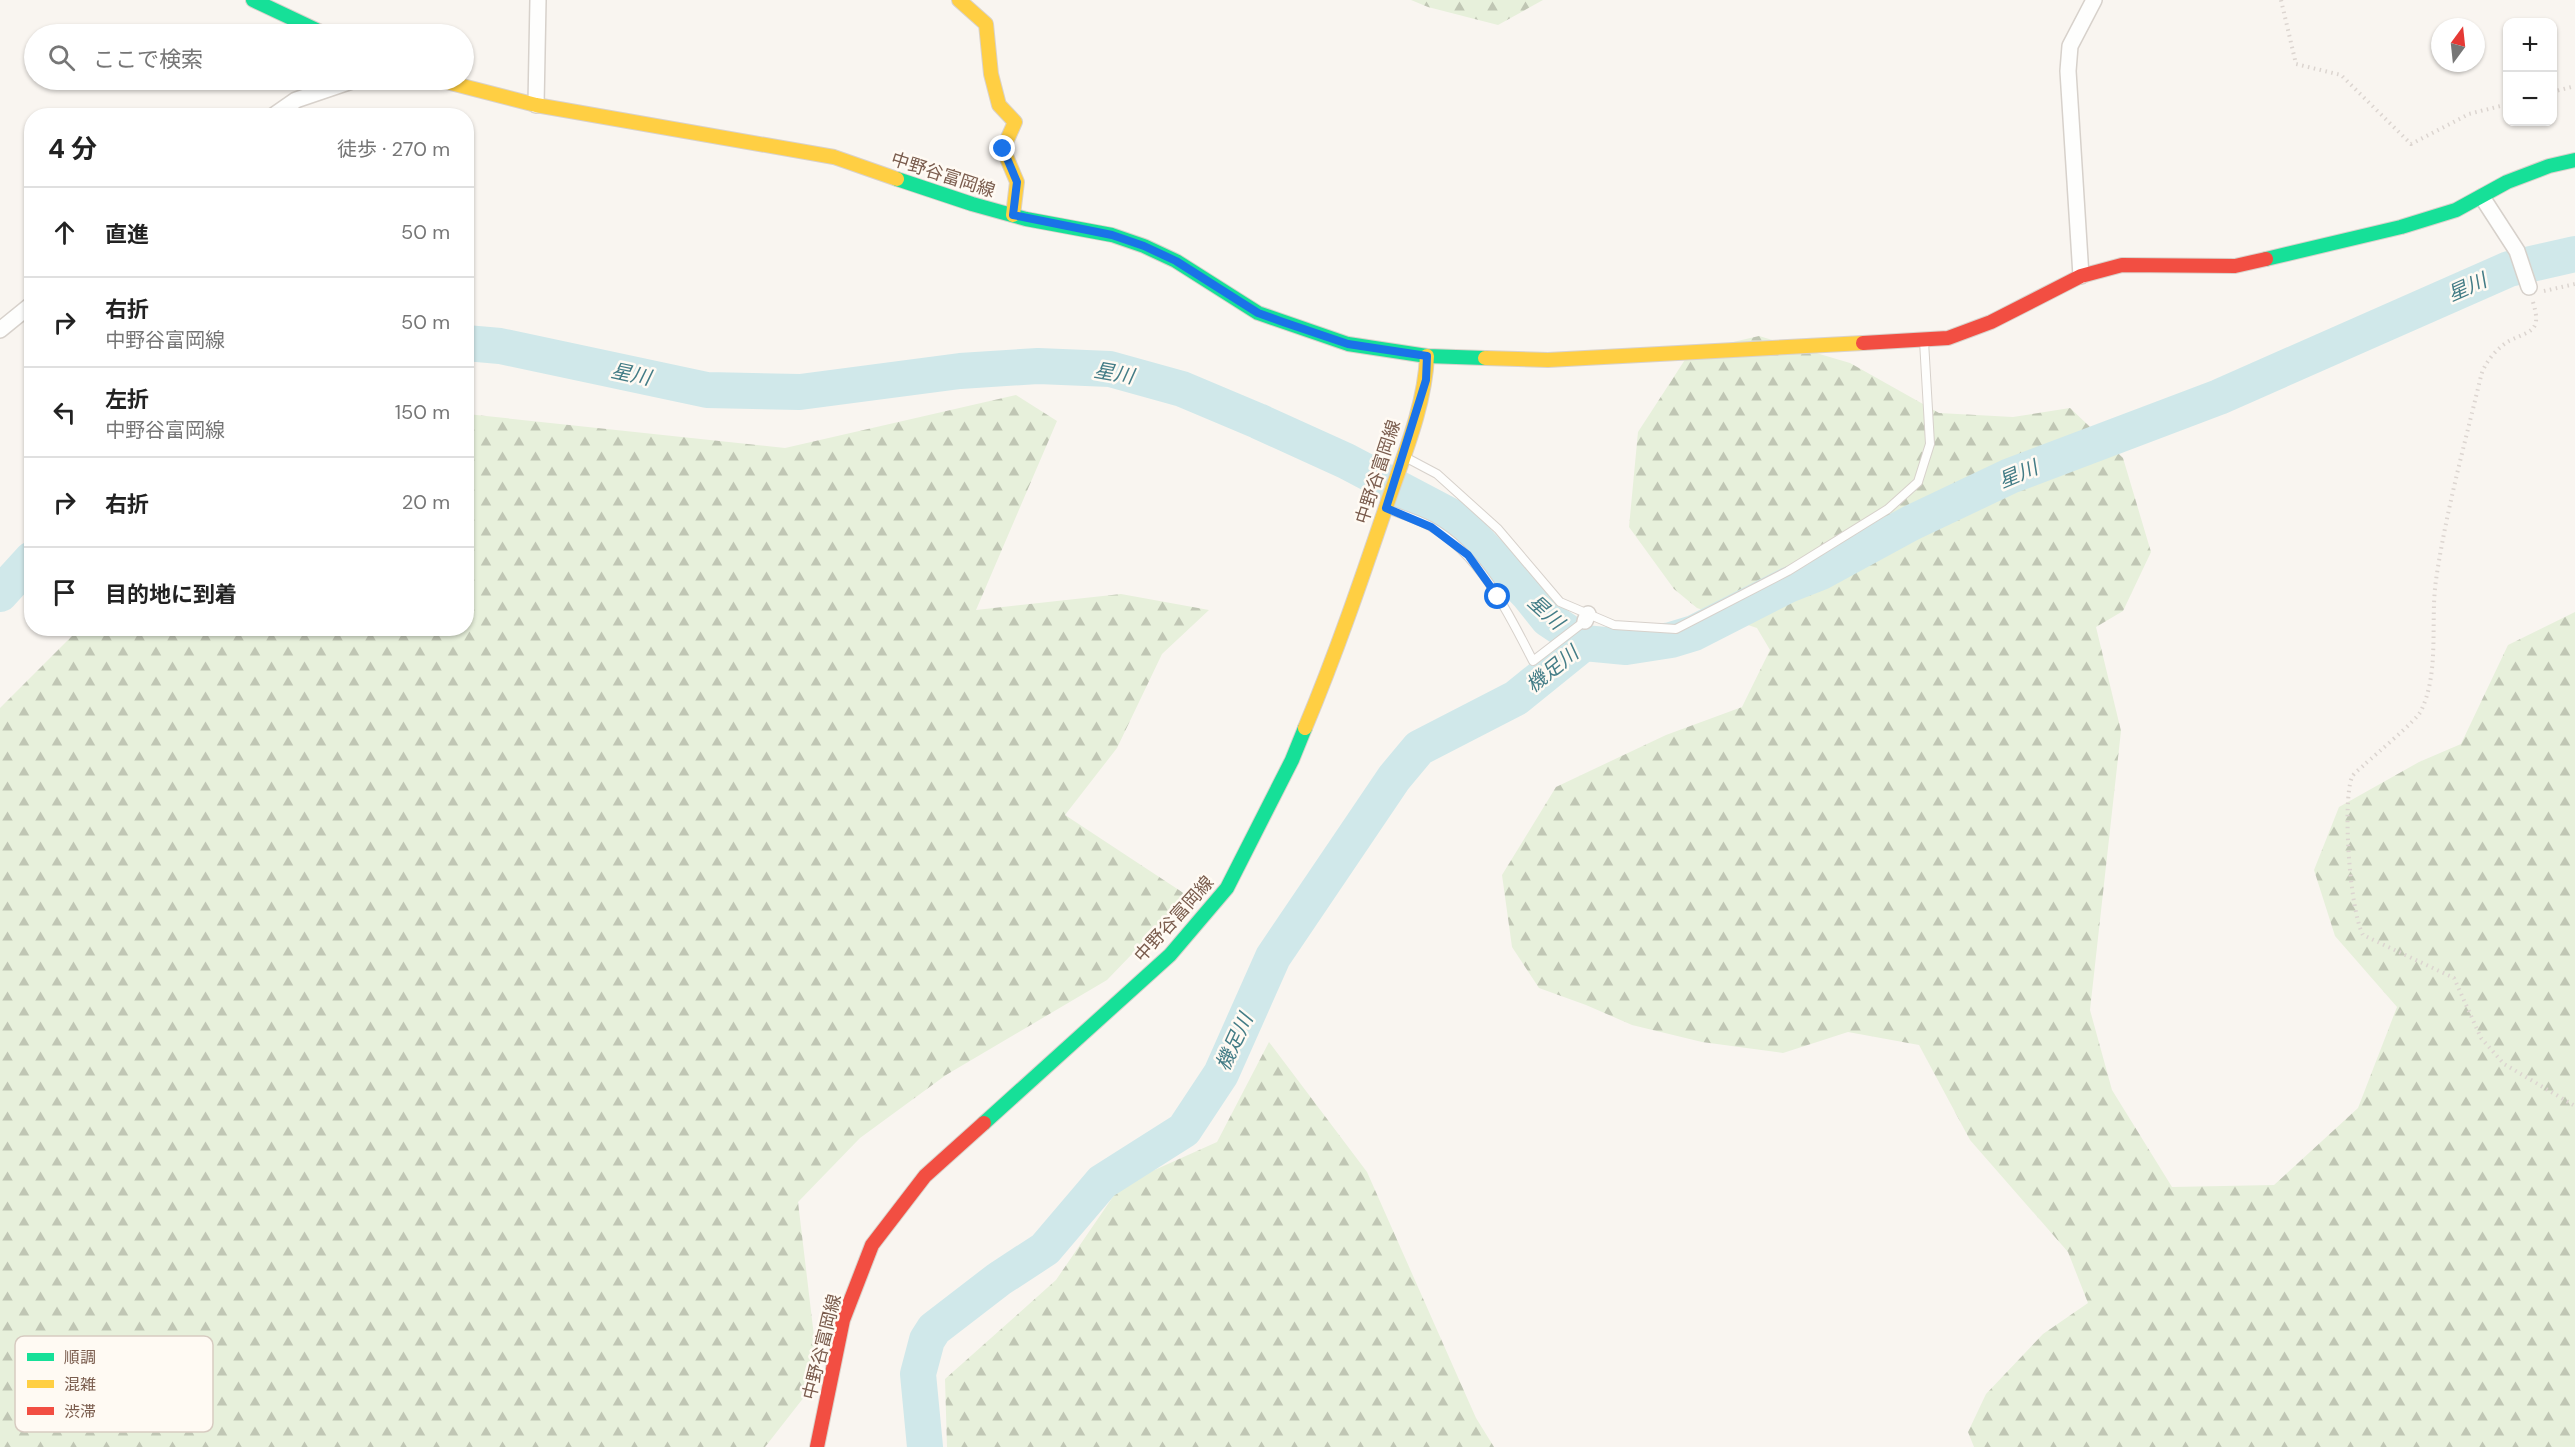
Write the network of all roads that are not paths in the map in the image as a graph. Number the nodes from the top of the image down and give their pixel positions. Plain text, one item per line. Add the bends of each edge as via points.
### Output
1 (253, 0) edge
2 (538, 0) edge
3 (958, 0) edge
4 (2094, 0) edge
5 (305, 24) edge
6 (326, 90) edge
7 (472, 90) edge
8 (536, 105) junction
9 (284, 108) edge
10 (2575, 160) edge
11 (2482, 197) junction
12 (1013, 215) junction
13 (2081, 276) junction
14 (2530, 290) road end
15 (24, 310) edge
16 (0, 330) edge
17 (1924, 340) junction
18 (1427, 356) junction
19 (1402, 460) junction
20 (1387, 504) junction
21 (1586, 617) junction
22 (817, 1447) edge

1 - 5 main road
2 - 8 street
3 - 12 main road via 986,24 999,105 1015,122 1003,149 1017,182
4 - 13 street via 2070,46 2068,71
6 - 9 street
7 - 8 main road, 中野谷富岡線
8 - 12 main road, 中野谷富岡線 via 834,157
10 - 11 main road via 2507,182
11 - 13 main road via 2456,210 2401,227 2235,266 2122,265
11 - 14 street via 2517,251
12 - 18 main road, 中野谷富岡線 via 1112,235 1144,246 1176,261 1258,313 1283,322 1348,344
13 - 17 main road via 1991,322 1948,338
15 - 16 street
17 - 18 main road via 1548,360
17 - 21 lane via 1930,444 1918,482 1888,509 1788,572 1676,629 1614,625
18 - 19 main road, 中野谷富岡線 via 1426,380
19 - 20 main road, 中野谷富岡線
19 - 21 lane via 1437,474 1498,529 1560,602
20 - 21 lane via 1431,527 1468,555 1498,597 1533,661
20 - 22 main road, 中野谷富岡線 via 1329,672 1292,760 1227,888 1170,955 925,1176 872,1245 843,1320

